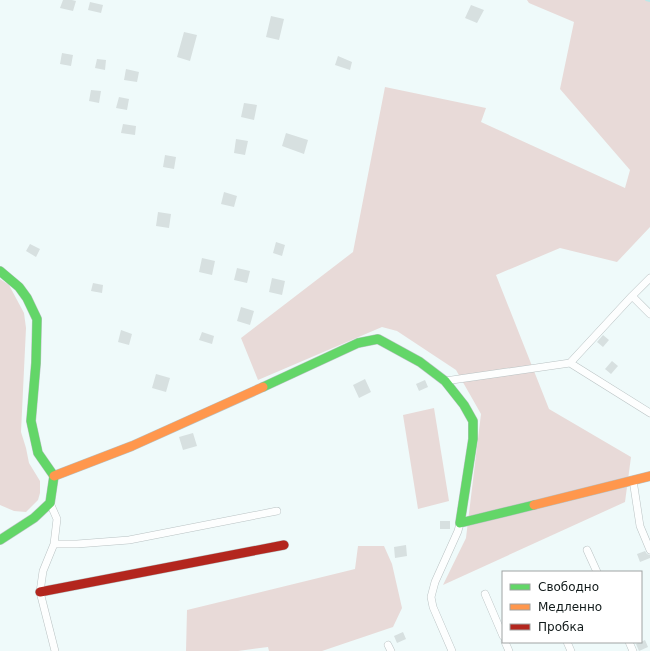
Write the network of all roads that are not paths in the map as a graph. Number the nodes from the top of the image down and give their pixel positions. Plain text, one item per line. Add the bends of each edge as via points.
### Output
1 (0, 271) edge
2 (650, 278) edge
3 (632, 296) junction
4 (650, 314) edge
5 (570, 363) junction
6 (445, 381) junction
7 (650, 413) edge
8 (54, 476) junction
9 (650, 476) edge
10 (633, 480) junction
11 (50, 503) junction
12 (277, 511) dead end
13 (460, 523) junction
14 (0, 540) edge
15 (54, 544) junction
16 (284, 545) dead end
17 (587, 550) dead end
18 (650, 550) edge
19 (597, 571) edge
20 (40, 592) junction
21 (485, 594) dead end
22 (502, 634) edge
23 (55, 651) edge
24 (452, 651) edge

1 - 8 street via 19,287 37,319 31,422 38,454
2 - 3 street
3 - 4 street
3 - 5 street
5 - 6 street
5 - 7 street
6 - 8 street via 420,362 378,339 358,343 234,402
6 - 13 street via 464,404 473,421 473,439
8 - 11 street
9 - 10 street
10 - 13 street
10 - 18 street via 640,526
11 - 14 street via 34,518
11 - 15 street via 58,518
12 - 15 street via 129,540
13 - 24 street via 431,597
15 - 20 street via 43,571
16 - 20 street
17 - 19 street
20 - 23 street
21 - 22 street

